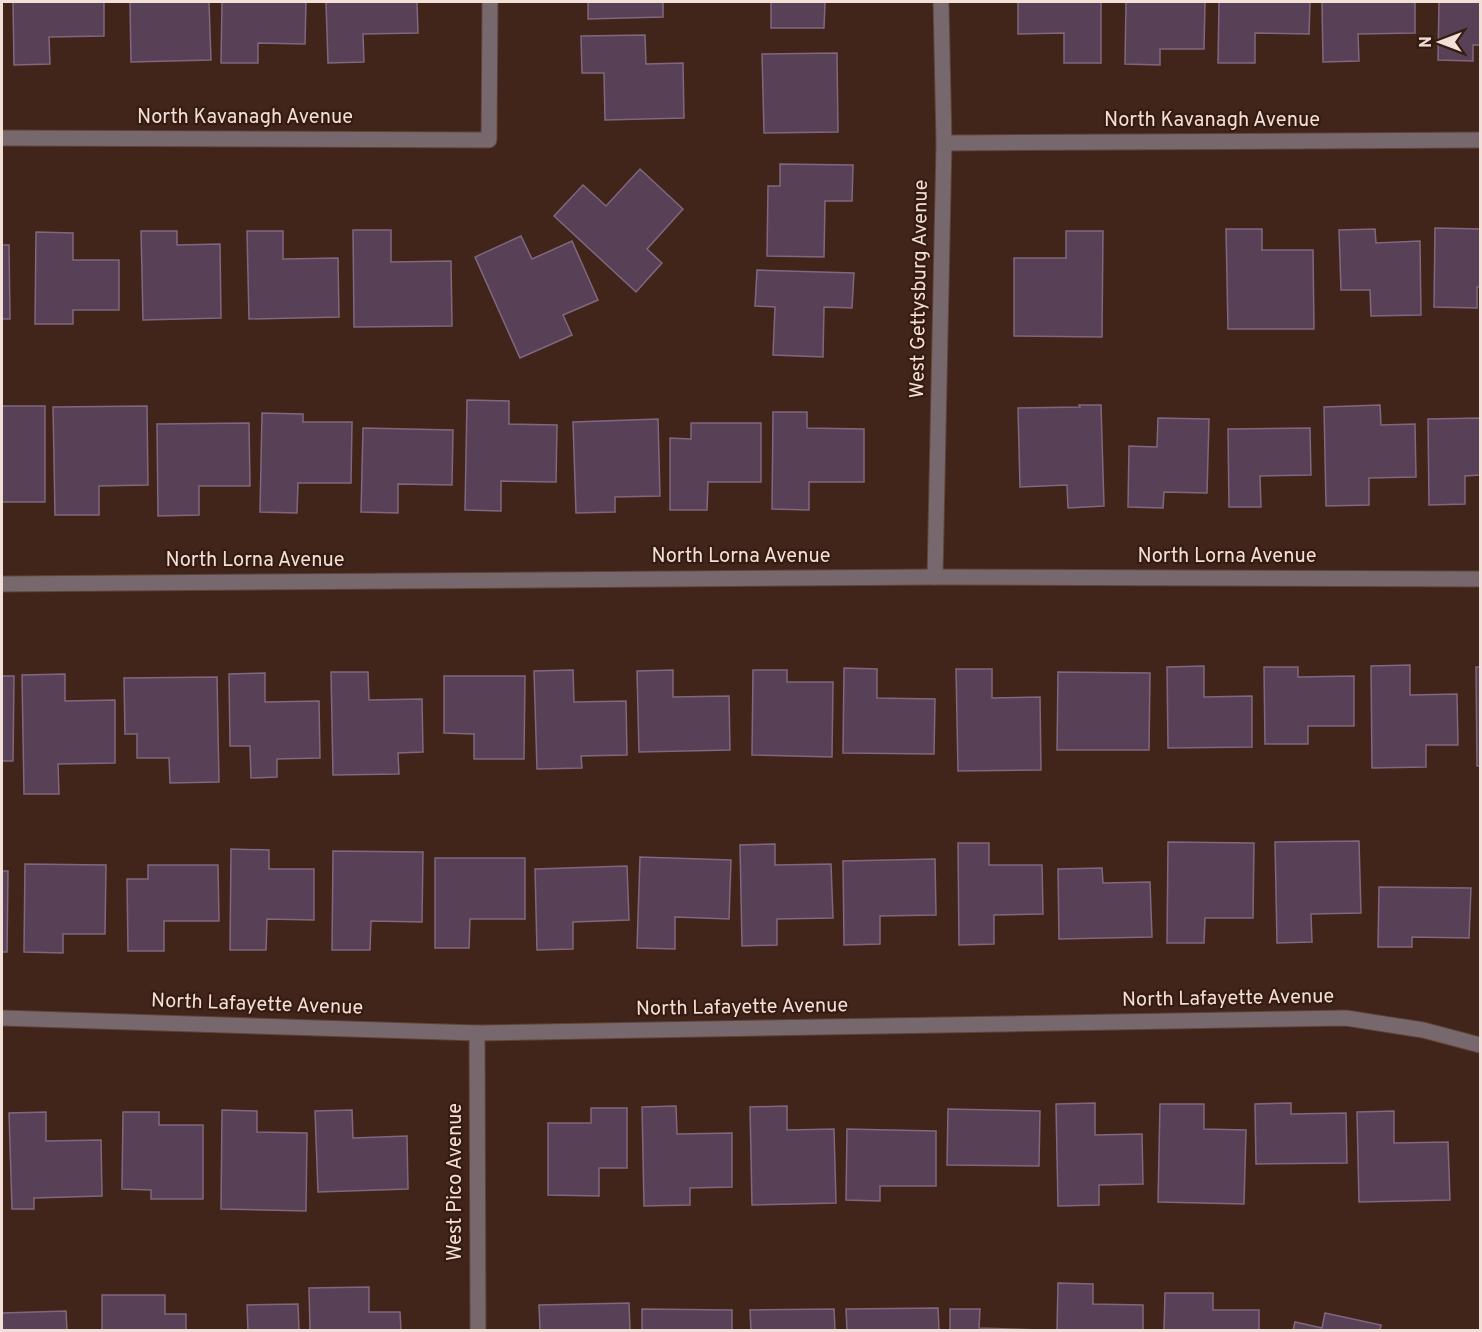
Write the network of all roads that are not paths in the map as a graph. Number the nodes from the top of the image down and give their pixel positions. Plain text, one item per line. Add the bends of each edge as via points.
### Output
1 (490, 2) edge
2 (941, 2) edge
3 (2, 138) edge
4 (1480, 140) edge
5 (944, 143) junction
6 (935, 577) junction
7 (1480, 579) edge
8 (2, 584) edge
9 (2, 1018) edge
10 (477, 1033) junction
11 (1480, 1045) edge
12 (478, 1330) edge

1 - 3 street, North Kavanagh Avenue via 489,140
2 - 5 street, West Gettysburg Avenue
4 - 5 street, North Kavanagh Avenue
5 - 6 street, West Gettysburg Avenue
6 - 7 street, North Lorna Avenue
6 - 8 street, North Lorna Avenue
9 - 10 street, North Lafayette Avenue
10 - 11 street, North Lafayette Avenue via 1346,1018 1423,1030
10 - 12 street, West Pico Avenue

